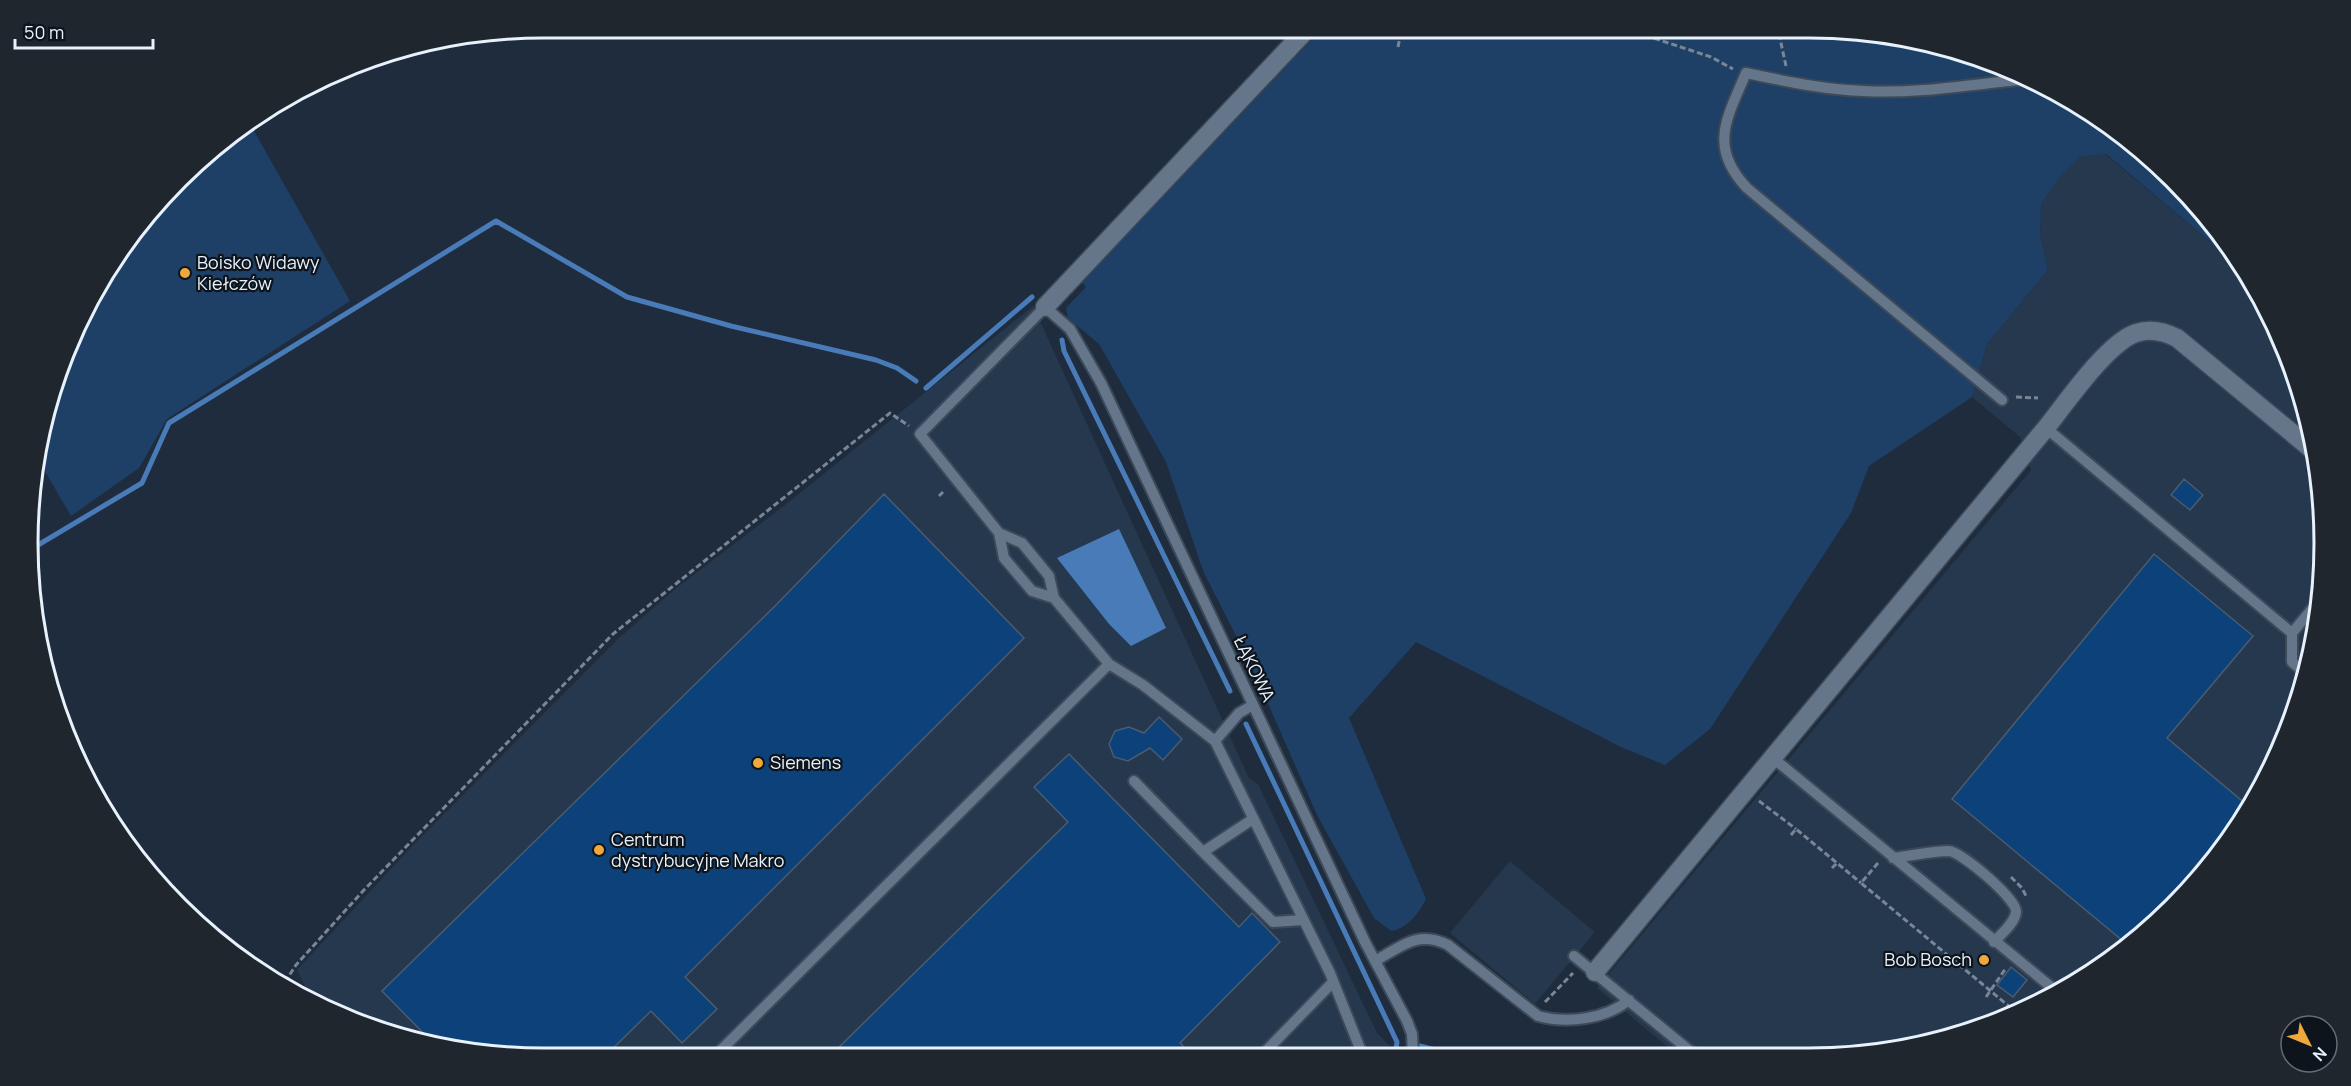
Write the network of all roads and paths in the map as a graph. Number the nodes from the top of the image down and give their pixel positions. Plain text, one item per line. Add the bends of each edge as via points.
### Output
1 (1299, 38) edge
2 (1400, 38) edge
3 (1654, 38) edge
4 (1780, 38) edge
5 (1398, 47) dead end
6 (1746, 73) junction
7 (2011, 81) edge
8 (1796, 83) junction
9 (1045, 307) junction
10 (2038, 398) dead end
11 (2002, 400) joint
12 (2046, 428) junction
13 (920, 434) junction
14 (2304, 443) edge
15 (943, 492) dead end
16 (939, 496) dead end
17 (999, 533) junction
18 (1054, 598) junction
19 (2308, 614) edge
20 (2292, 633) junction
21 (1109, 664) junction
22 (2298, 667) edge
23 (1253, 705) junction
24 (1215, 741) junction
25 (1773, 758) junction
26 (1134, 781) dead end
27 (1742, 794) junction
28 (1253, 819) junction
29 (1796, 829) junction
30 (1791, 836) dead end
31 (1203, 852) junction
32 (1893, 858) junction
33 (1878, 862) dead end
34 (1837, 863) junction
35 (1832, 868) dead end
36 (1861, 883) junction
37 (1876, 895) junction
38 (1872, 901) dead end
39 (1304, 920) junction
40 (1914, 928) junction
41 (1910, 933) dead end
42 (1994, 942) junction
43 (1574, 956) dead end
44 (1952, 958) junction
45 (1375, 961) junction
46 (2000, 963) dead end
47 (1947, 964) dead end
48 (1590, 968) junction
49 (287, 979) edge
50 (1333, 982) junction
51 (2050, 987) edge
52 (1989, 990) junction
53 (1986, 997) dead end
54 (1629, 1000) junction
55 (2009, 1006) edge
56 (1538, 1016) junction
57 (723, 1048) edge
58 (1269, 1048) edge
59 (1361, 1048) edge
60 (1413, 1048) edge
61 (1687, 1048) edge

1 - 9 street
2 - 5 path
3 - 6 path
4 - 8 path via 1784,62
6 - 8 lane
6 - 11 lane via 1724,134 1724,149 1732,173
7 - 8 lane via 1907,91 1864,91
9 - 13 lane
9 - 23 lane, ŁĄKOWA via 1070,329 1092,365
10 - 11 path via 2010,396
12 - 14 street via 2115,346 2138,332 2158,331 2177,338
12 - 20 lane
12 - 25 street
13 - 17 lane
13 - 49 path via 890,413 613,634 363,891
15 - 16 path
17 - 18 lane via 1022,543 1049,576
17 - 18 lane via 1005,558 1032,591
18 - 21 lane
19 - 20 lane
20 - 22 lane via 2292,662
21 - 24 lane via 1143,684
21 - 57 lane
23 - 24 lane via 1239,713
23 - 45 lane, ŁĄKOWA
24 - 28 lane
25 - 27 street
25 - 32 lane
26 - 31 lane
27 - 29 path via 1751,801 1754,797
27 - 48 street
28 - 31 lane
28 - 39 lane
29 - 30 path
29 - 34 path
31 - 39 lane via 1273,922
32 - 42 lane
32 - 42 lane via 1951,851 1968,861 2014,901 2014,919
33 - 36 path
34 - 35 path
34 - 36 path
36 - 37 path
37 - 38 path
37 - 40 path
39 - 50 lane
40 - 41 path
40 - 44 path
42 - 51 lane
43 - 48 lane
44 - 47 path
44 - 52 path
45 - 56 lane via 1415,939 1432,937 1448,945
45 - 60 lane, ŁĄKOWA via 1407,1021
46 - 52 path via 2006,968
48 - 54 lane
48 - 56 path via 1575,971 1542,1005
50 - 58 lane
50 - 59 lane
52 - 53 path
52 - 55 path
54 - 56 lane via 1607,1014 1551,1020
54 - 61 lane

